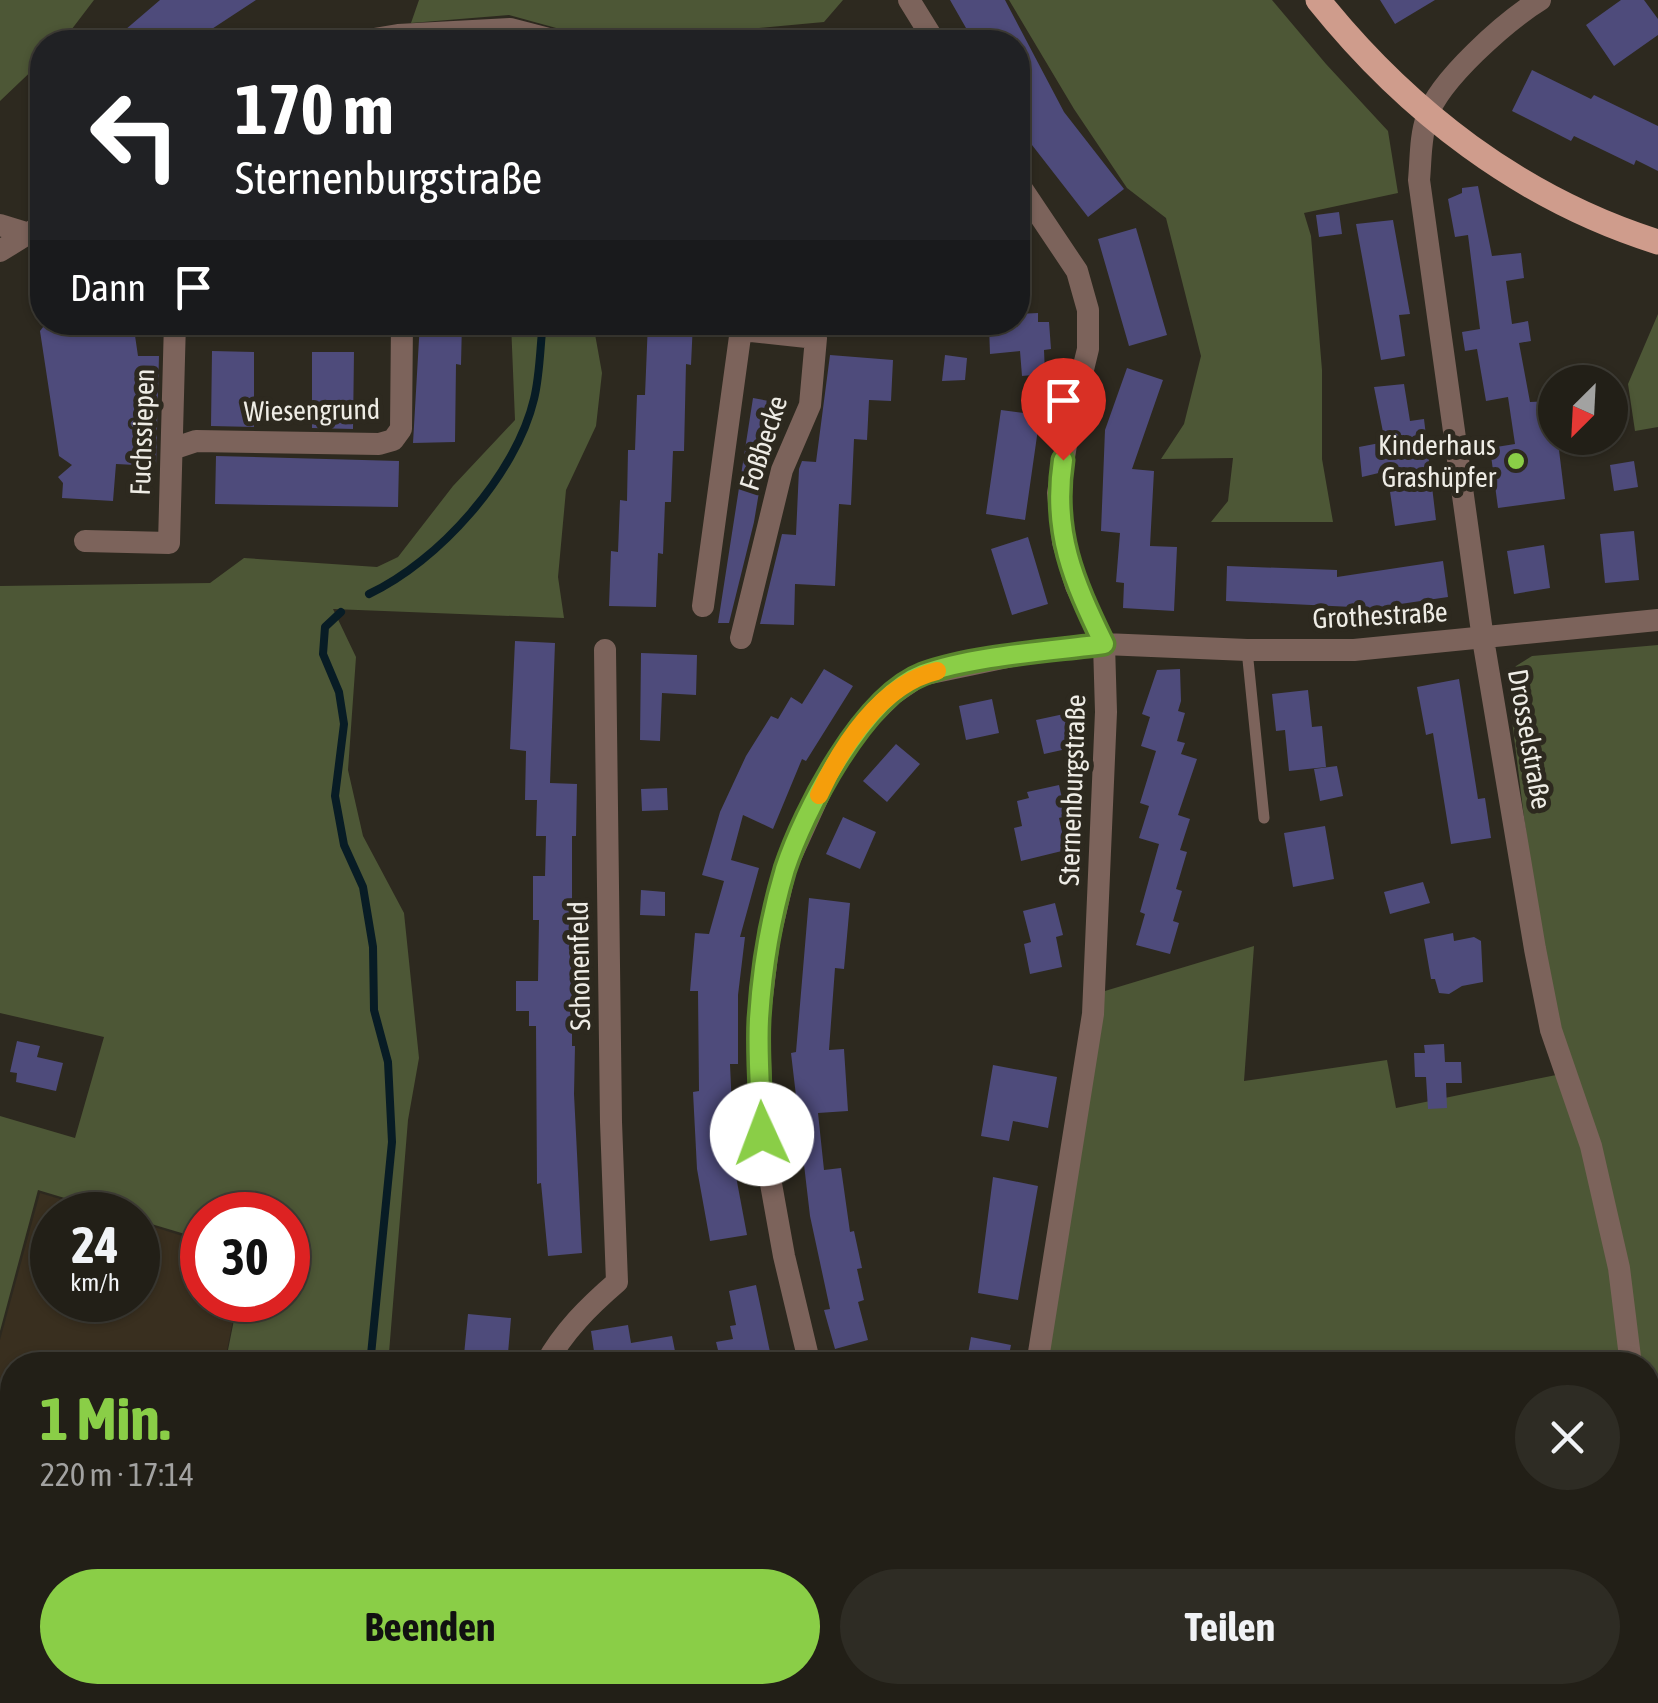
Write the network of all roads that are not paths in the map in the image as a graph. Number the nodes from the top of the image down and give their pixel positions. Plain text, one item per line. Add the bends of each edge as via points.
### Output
1 (909, 0) edge
2 (1318, 0) edge
3 (1540, 0) edge
4 (928, 30) edge
5 (1428, 115) junction
6 (1030, 201) edge
7 (0, 225) edge
8 (30, 229) edge
9 (30, 232) edge
10 (1658, 242) edge
11 (0, 252) edge
12 (176, 335) edge
13 (402, 335) edge
14 (741, 335) edge
15 (798, 335) edge
16 (172, 449) junction
17 (85, 542) dead end
18 (703, 606) dead end
19 (1658, 620) edge
20 (741, 638) dead end
21 (1483, 639) junction
22 (1104, 644) junction
23 (605, 650) dead end
24 (1247, 650) junction
25 (1264, 818) dead end
26 (552, 1352) edge
27 (807, 1352) edge
28 (1039, 1352) edge
29 (1630, 1352) edge

1 - 4 street
2 - 5 main road via 1369,61
3 - 5 street via 1452,78
5 - 10 main road via 1558,202
5 - 21 street, Drosselstraße via 1419,180
6 - 22 street, Sternenburgstraße via 1077,271 1088,310 1088,349 1058,493 1062,542
7 - 8 street
9 - 11 street
12 - 16 street, Fuchssiepen
13 - 16 street, Wiesengrund via 401,429 393,440 196,441
14 - 18 street, Foßbecke
15 - 20 street, Foßbecke via 816,338 810,404 782,470
16 - 17 street, Fuchssiepen via 168,543
19 - 21 street, Grothestraße
21 - 24 street, Grothestraße
21 - 29 street, Drosselstraße via 1551,1030 1591,1146 1620,1268
22 - 24 street, Grothestraße
22 - 27 street, Grothestraße via 921,674 857,730 828,775 786,868 759,1021 762,1134
22 - 28 street, Sternenburgstraße via 1093,1014
23 - 26 street, Schonenfeld via 617,1282 579,1315
24 - 25 lane

